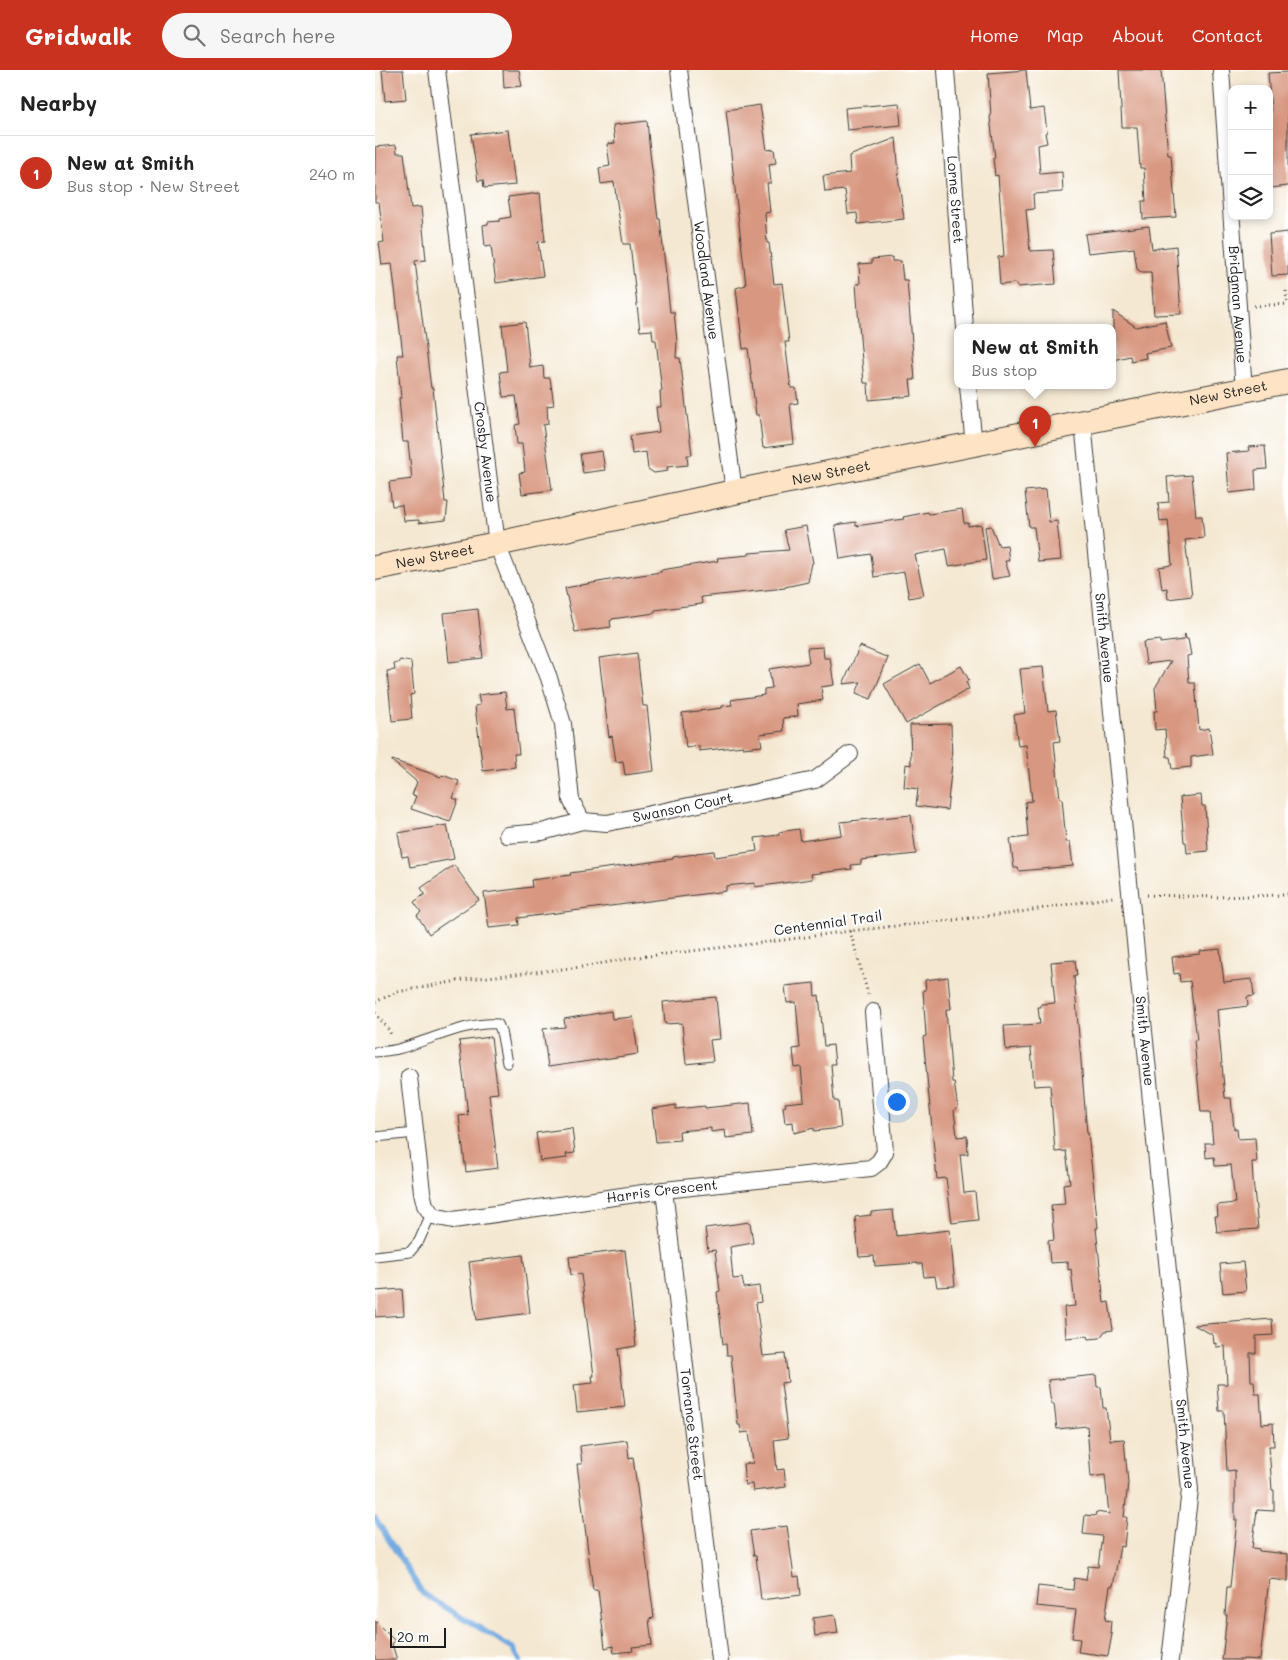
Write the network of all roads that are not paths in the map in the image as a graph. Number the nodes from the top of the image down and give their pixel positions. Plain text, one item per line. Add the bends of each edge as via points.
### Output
1 (437, 70) edge
2 (679, 70) edge
3 (946, 70) edge
4 (1221, 70) edge
5 (965, 324) edge
6 (1288, 381) edge
7 (968, 389) edge
8 (1244, 390) junction
9 (1083, 423) junction
10 (974, 445) junction
11 (734, 492) junction
12 (497, 544) junction
13 (375, 568) edge
14 (850, 754) dead end
15 (583, 821) junction
16 (507, 835) dead end
17 (873, 1012) road end
18 (375, 1052) edge
19 (507, 1063) dead end
20 (409, 1077) dead end
21 (415, 1133) junction
22 (375, 1137) edge
23 (664, 1190) junction
24 (431, 1214) junction
25 (375, 1256) edge
26 (720, 1660) edge
27 (1170, 1660) edge

1 - 12 street, Crosby Avenue
2 - 11 street, Woodland Avenue
3 - 5 street, Lorne Street
4 - 8 street, Bridgman Avenue
6 - 8 main road, New Street
7 - 10 street
8 - 9 main road, New Street
9 - 10 main road, New Street
9 - 27 street, Smith Avenue via 1190,1490
10 - 11 main road, New Street
11 - 12 main road, New Street
12 - 13 main road, New Street
12 - 15 street, Crosby Avenue via 549,678 563,724 571,800
14 - 15 street, Swanson Court via 815,780 607,823
15 - 16 street, Swanson Court via 542,832
17 - 23 street, Harris Crescent via 885,1140 885,1152 879,1162 871,1168
18 - 19 lane via 397,1049 488,1023 498,1024
20 - 21 street
21 - 22 lane
21 - 24 street via 422,1192
23 - 24 street, Harris Crescent via 453,1220
23 - 26 street, Torrance Street
24 - 25 lane via 419,1241 410,1252

